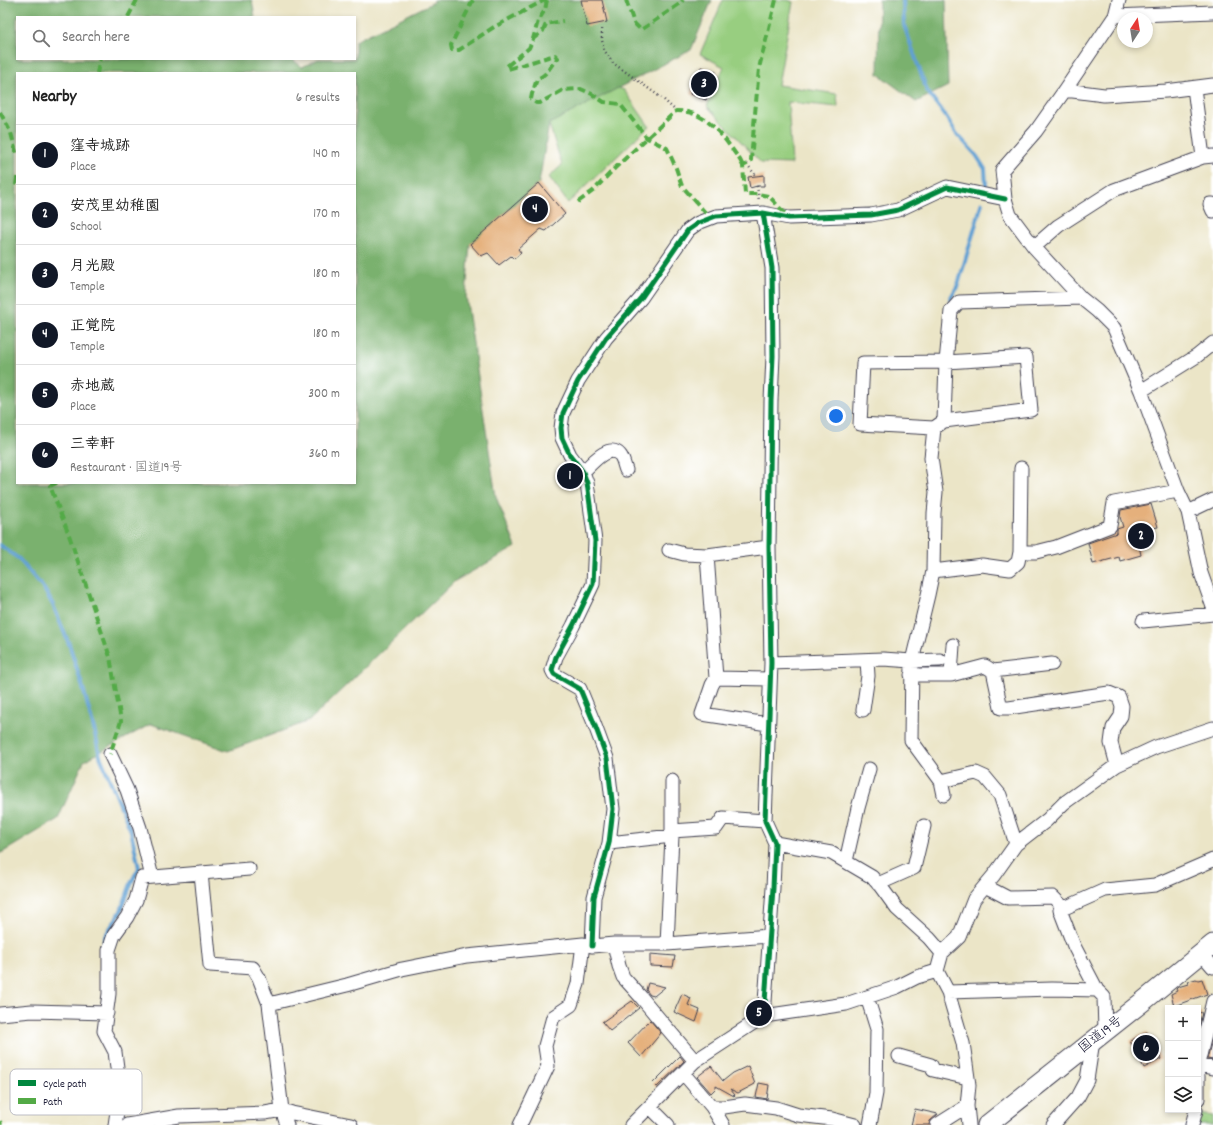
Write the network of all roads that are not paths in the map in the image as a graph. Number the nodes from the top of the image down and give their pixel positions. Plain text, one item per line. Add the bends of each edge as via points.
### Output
1 (1119, 0) edge
2 (1213, 12) edge
3 (1115, 16) junction
4 (1213, 85) edge
5 (1194, 88) junction
6 (1065, 90) junction
7 (1208, 156) edge
8 (1006, 199) junction
9 (1213, 204) edge
10 (1213, 211) edge
11 (763, 214) junction
12 (1034, 247) junction
13 (1081, 298) junction
14 (1213, 343) edge
15 (946, 362) junction
16 (1141, 391) junction
17 (939, 424) junction
18 (1021, 468) dead end
19 (626, 470) dead end
20 (584, 472) junction
21 (1178, 491) junction
22 (1213, 500) edge
23 (1188, 512) junction
24 (769, 547) junction
25 (669, 550) dead end
26 (1020, 552) junction
27 (707, 555) junction
28 (933, 571) junction
29 (1213, 607) edge
30 (1213, 614) edge
31 (1142, 621) dead end
32 (953, 646) dead end
33 (867, 660) junction
34 (940, 660) dead end
35 (912, 661) junction
36 (771, 663) junction
37 (1052, 664) dead end
38 (993, 671) junction
39 (911, 675) junction
40 (951, 675) junction
41 (716, 678) junction
42 (769, 679) junction
43 (863, 710) dead end
44 (768, 724) junction
45 (1213, 728) edge
46 (110, 754) dead end
47 (1117, 765) junction
48 (869, 769) dead end
49 (672, 781) dead end
50 (941, 781) junction
51 (944, 795) dead end
52 (765, 821) junction
53 (924, 826) dead end
54 (672, 834) junction
55 (609, 843) junction
56 (775, 843) junction
57 (1016, 844) junction
58 (1213, 860) edge
59 (846, 861) junction
60 (249, 869) dead end
61 (201, 873) junction
62 (152, 877) junction
63 (878, 884) junction
64 (985, 886) junction
65 (1064, 908) junction
66 (770, 936) junction
67 (614, 944) junction
68 (667, 944) junction
69 (588, 945) junction
70 (942, 953) junction
71 (1209, 954) edge
72 (937, 971) junction
73 (1097, 990) junction
74 (948, 992) junction
75 (867, 996) junction
76 (1213, 1001) edge
77 (269, 1004) junction
78 (107, 1013) junction
79 (0, 1014) edge
80 (764, 1016) junction
81 (1099, 1036) junction
82 (1201, 1051) edge
83 (899, 1056) dead end
84 (695, 1061) junction
85 (1201, 1065) edge
86 (1213, 1068) edge
87 (117, 1069) edge
88 (683, 1073) junction
89 (968, 1078) junction
90 (650, 1106) junction
91 (967, 1106) junction
92 (712, 1107) junction
93 (282, 1110) junction
94 (1195, 1113) edge
95 (116, 1115) edge
96 (115, 1125) edge
97 (127, 1125) edge
98 (287, 1125) edge
99 (351, 1125) edge
100 (520, 1125) edge
101 (631, 1125) edge
102 (668, 1125) edge
103 (723, 1125) edge
104 (855, 1125) edge
105 (870, 1125) edge
106 (937, 1125) edge
107 (969, 1125) edge
108 (987, 1125) edge
109 (1053, 1125) edge
110 (1192, 1125) edge

1 - 3 street
2 - 3 street
3 - 6 street
4 - 5 street
5 - 6 street via 1104,95
5 - 7 street
6 - 8 street via 1036,131 1002,170
7 - 12 street via 1114,190 1058,226
8 - 11 street via 947,187 898,210 871,215 789,218
8 - 12 street via 1010,215
9 - 10 street via 1210,204
11 - 20 street via 716,216 688,230 642,298 606,338 578,381 563,413 562,438 570,455
11 - 24 street via 772,268
12 - 13 street
13 - 15 street via 959,302 951,311
13 - 16 street via 1114,328
14 - 16 street
15 - 17 street
15 - 17 street via 863,363 860,424
15 - 17 street via 1026,357 1031,410
16 - 21 street
17 - 28 street via 930,458 936,492
18 - 26 street
19 - 20 street via 621,456 610,451 602,454
20 - 55 street via 595,541 593,584 552,670 554,674 580,689 607,758 614,809
21 - 23 street
21 - 26 street via 1114,503 1110,526 1056,548
22 - 23 street
23 - 29 street via 1201,573
24 - 27 street
24 - 36 street
25 - 27 street via 684,554
26 - 28 street via 1018,562 1010,569 982,566
27 - 41 street
28 - 35 street
30 - 31 street
32 - 40 street
33 - 35 street
33 - 36 street
33 - 43 street via 868,676
34 - 35 street
35 - 39 street
36 - 42 street
37 - 38 street
38 - 40 street via 985,666
38 - 47 street via 1001,708 1109,694 1119,697 1122,706 1121,716 1113,728 1111,743
39 - 40 street
39 - 50 street via 910,740
41 - 42 street
41 - 44 street via 702,714
42 - 44 street
44 - 52 street
45 - 47 street via 1156,747
46 - 62 street via 127,790 140,828
47 - 57 street via 1064,803
48 - 59 street
49 - 54 street
50 - 51 street
50 - 57 street via 976,773 985,777 1000,795
52 - 54 street via 723,818 716,828
52 - 56 street
53 - 63 street via 914,868
54 - 55 street
54 - 68 street
55 - 69 street via 594,897
56 - 59 street via 831,853
56 - 66 street
57 - 64 street
58 - 65 street via 1155,885 1105,890
59 - 63 street via 872,877
60 - 61 street
61 - 62 street
61 - 77 street via 210,965 253,968
62 - 78 street via 142,878 136,900 114,935 109,950
63 - 70 street via 897,909
64 - 65 street via 1008,898 1053,897
64 - 70 street via 974,899 959,937
65 - 73 street via 1060,910 1071,939
66 - 68 street
66 - 80 street
67 - 68 street
67 - 69 street
67 - 84 street via 623,977
69 - 77 street via 467,956 402,969
69 - 100 street via 571,1005 554,1017 545,1046 548,1066
70 - 72 street
71 - 81 highway, 国道19号
72 - 74 street
72 - 75 street
73 - 74 street
73 - 81 street via 1104,997
74 - 89 street via 963,1043
75 - 80 street via 846,1004
75 - 105 street via 877,1029 876,1093
76 - 82 street
77 - 93 street
78 - 79 street via 32,1011
78 - 87 street via 104,1031 115,1052
80 - 84 street
81 - 108 highway, 国道19号
81 - 109 street via 1087,1080 1078,1097
83 - 89 street via 931,1064 933,1070
84 - 88 street
85 - 86 street
88 - 90 street
88 - 92 street
89 - 91 street
90 - 101 street
90 - 102 street
91 - 106 street
91 - 107 street
92 - 103 street
92 - 104 street via 745,1104
93 - 97 street via 265,1113 179,1116
93 - 98 street
93 - 99 street
94 - 110 street
95 - 96 street

